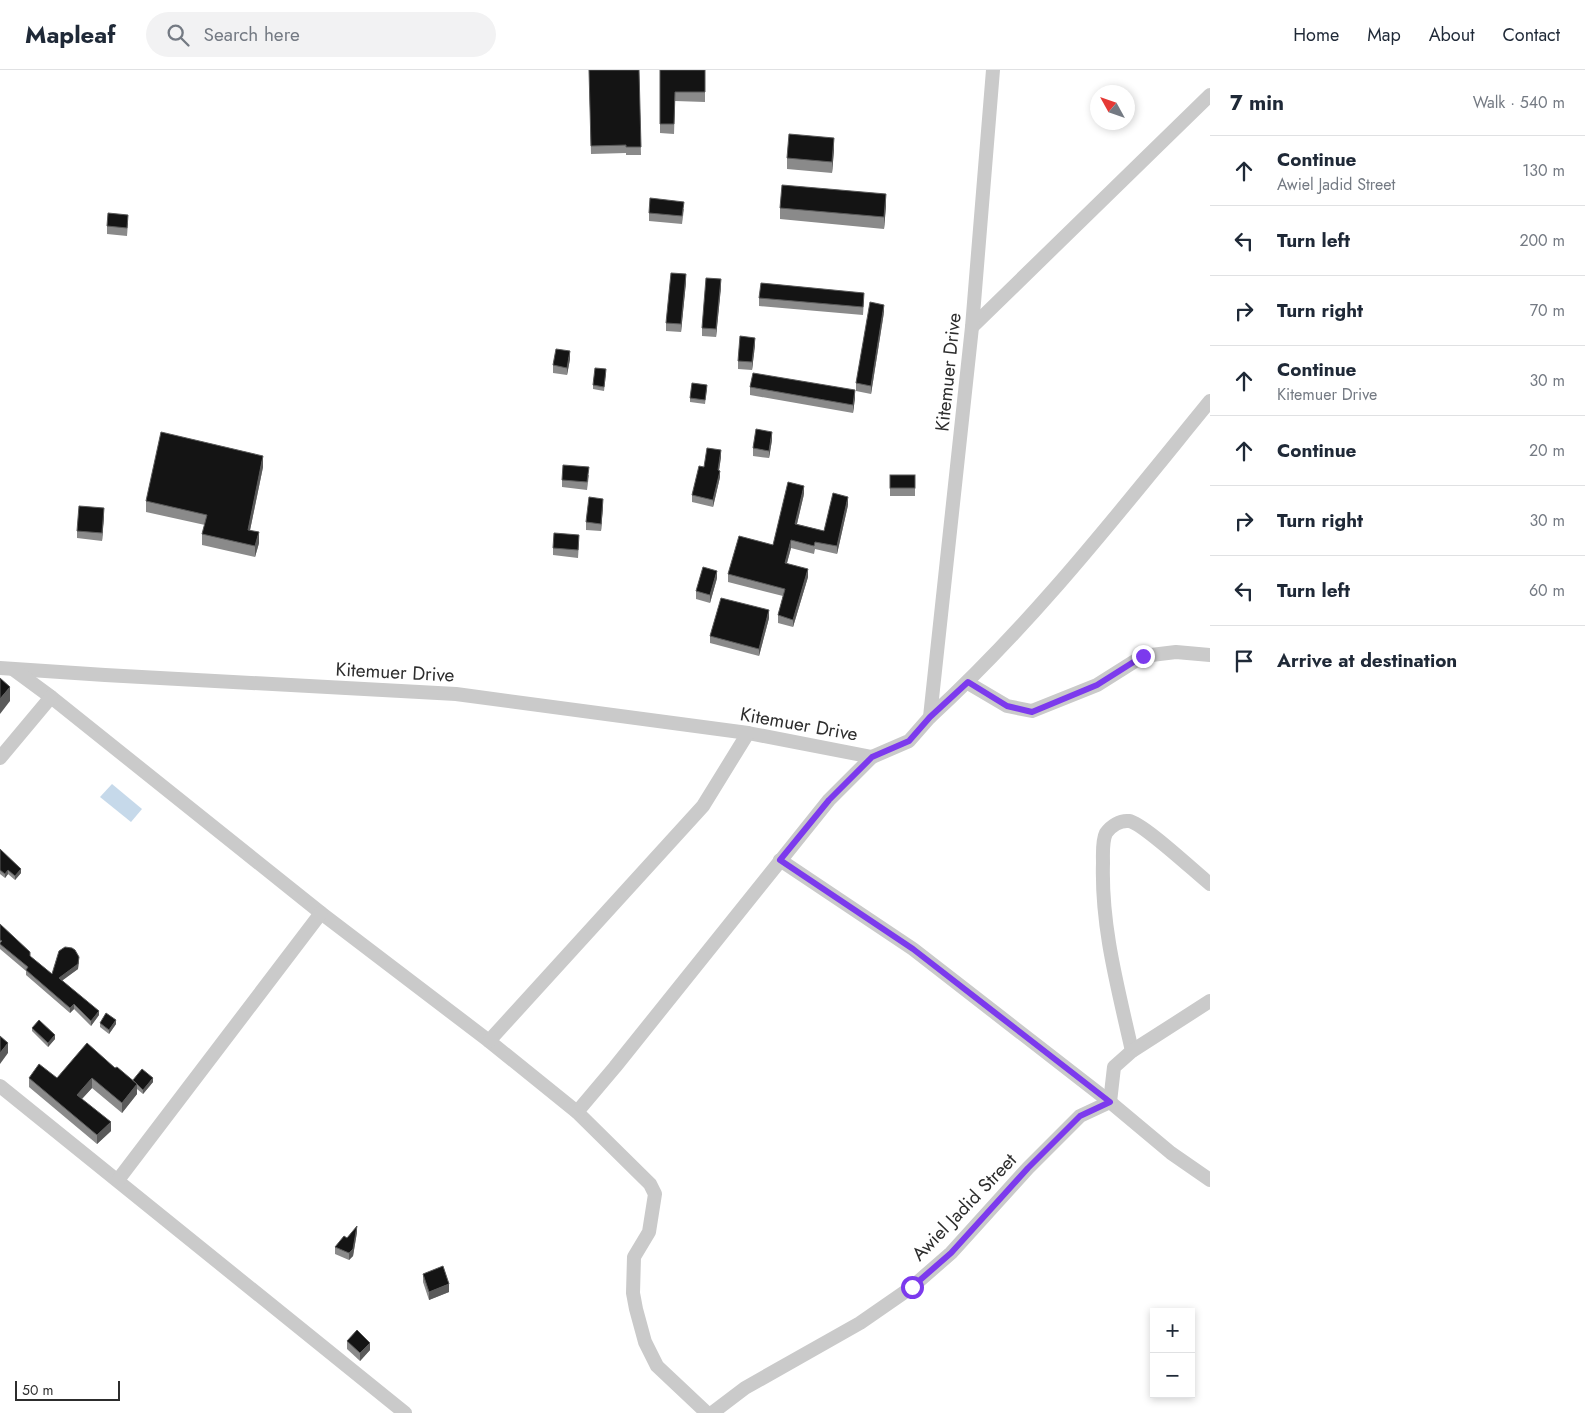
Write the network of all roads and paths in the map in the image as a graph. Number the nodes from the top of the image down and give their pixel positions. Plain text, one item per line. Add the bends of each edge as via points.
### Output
1 (993, 70) edge
2 (1210, 95) edge
3 (972, 327) junction
4 (1210, 401) edge
5 (1210, 655) edge
6 (6, 668) edge
7 (968, 682) junction
8 (51, 697) junction
9 (930, 717) junction
10 (748, 733) junction
11 (872, 757) junction
12 (0, 758) edge
13 (780, 860) junction
14 (1210, 884) edge
15 (321, 913) junction
16 (1210, 1001) edge
17 (490, 1042) junction
18 (1132, 1051) junction
19 (0, 1086) edge
20 (1110, 1102) junction
21 (576, 1112) junction
22 (118, 1180) junction
23 (1210, 1180) edge
24 (405, 1413) edge
25 (707, 1413) edge
26 (712, 1413) edge

1 - 3 street, Kitemuer Drive
2 - 3 street
3 - 9 street, Kitemuer Drive
4 - 7 street via 1058,586
5 - 7 street via 1176,652 1143,656 1097,685 1032,712 1007,706
6 - 8 street
6 - 10 street, Kitemuer Drive via 456,694
7 - 9 street
8 - 12 street
8 - 15 street
9 - 11 street, Kitemuer Drive via 909,741
10 - 11 street, Kitemuer Drive
10 - 17 street via 704,806
11 - 13 street via 829,800
13 - 20 street via 913,949
13 - 21 street
14 - 18 street via 1130,821 1117,823 1106,833 1102,890 1107,937
15 - 17 street
15 - 22 street
16 - 18 street
17 - 21 street
18 - 20 street via 1114,1067
19 - 22 street
20 - 23 street via 1171,1153
20 - 26 street, Awiel Jadid Street via 1080,1116 951,1253 912,1287 860,1323 745,1388
21 - 25 street via 654,1191 649,1232 634,1257 636,1310 645,1342 657,1366
22 - 24 street

